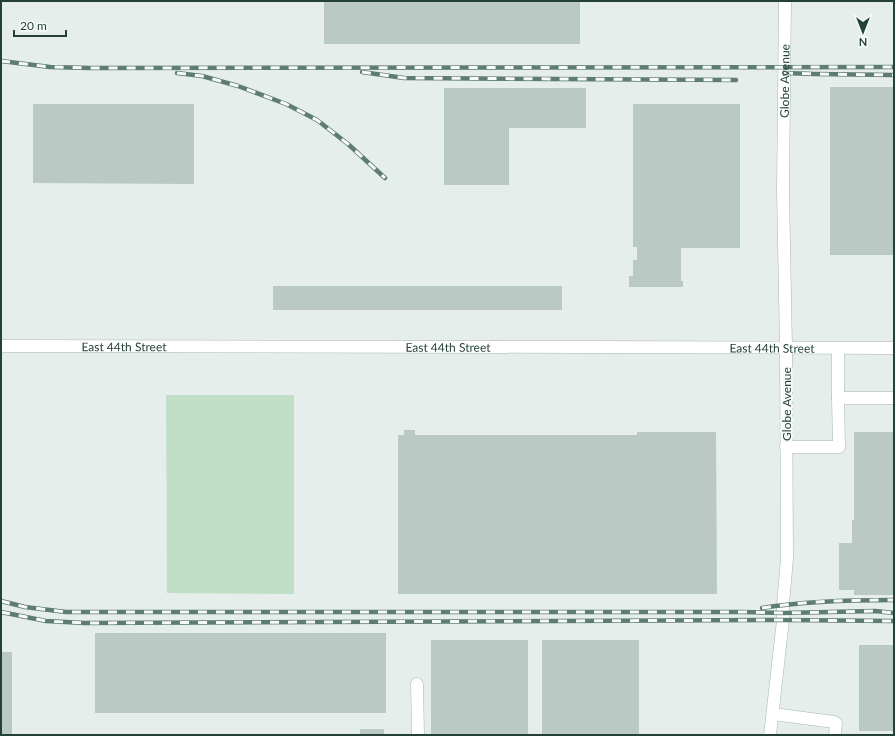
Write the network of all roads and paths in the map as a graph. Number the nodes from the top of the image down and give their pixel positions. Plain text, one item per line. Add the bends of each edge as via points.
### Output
1 (785, 1) edge
2 (1, 346) edge
3 (786, 348) junction
4 (838, 348) junction
5 (894, 348) edge
6 (838, 398) junction
7 (894, 398) edge
8 (786, 447) junction
9 (417, 684) dead end
10 (773, 714) junction
11 (418, 735) edge
12 (770, 735) edge
13 (835, 735) edge

1 - 3 street, Globe Avenue via 783,190
2 - 3 street, East 44th Street
3 - 4 street, East 44th Street
3 - 8 street, Globe Avenue
4 - 5 street, East 44th Street
4 - 6 street
6 - 7 street
6 - 8 street via 839,447
8 - 10 street, Globe Avenue via 787,558
9 - 11 street
10 - 12 street, Globe Avenue
10 - 13 street via 834,722

